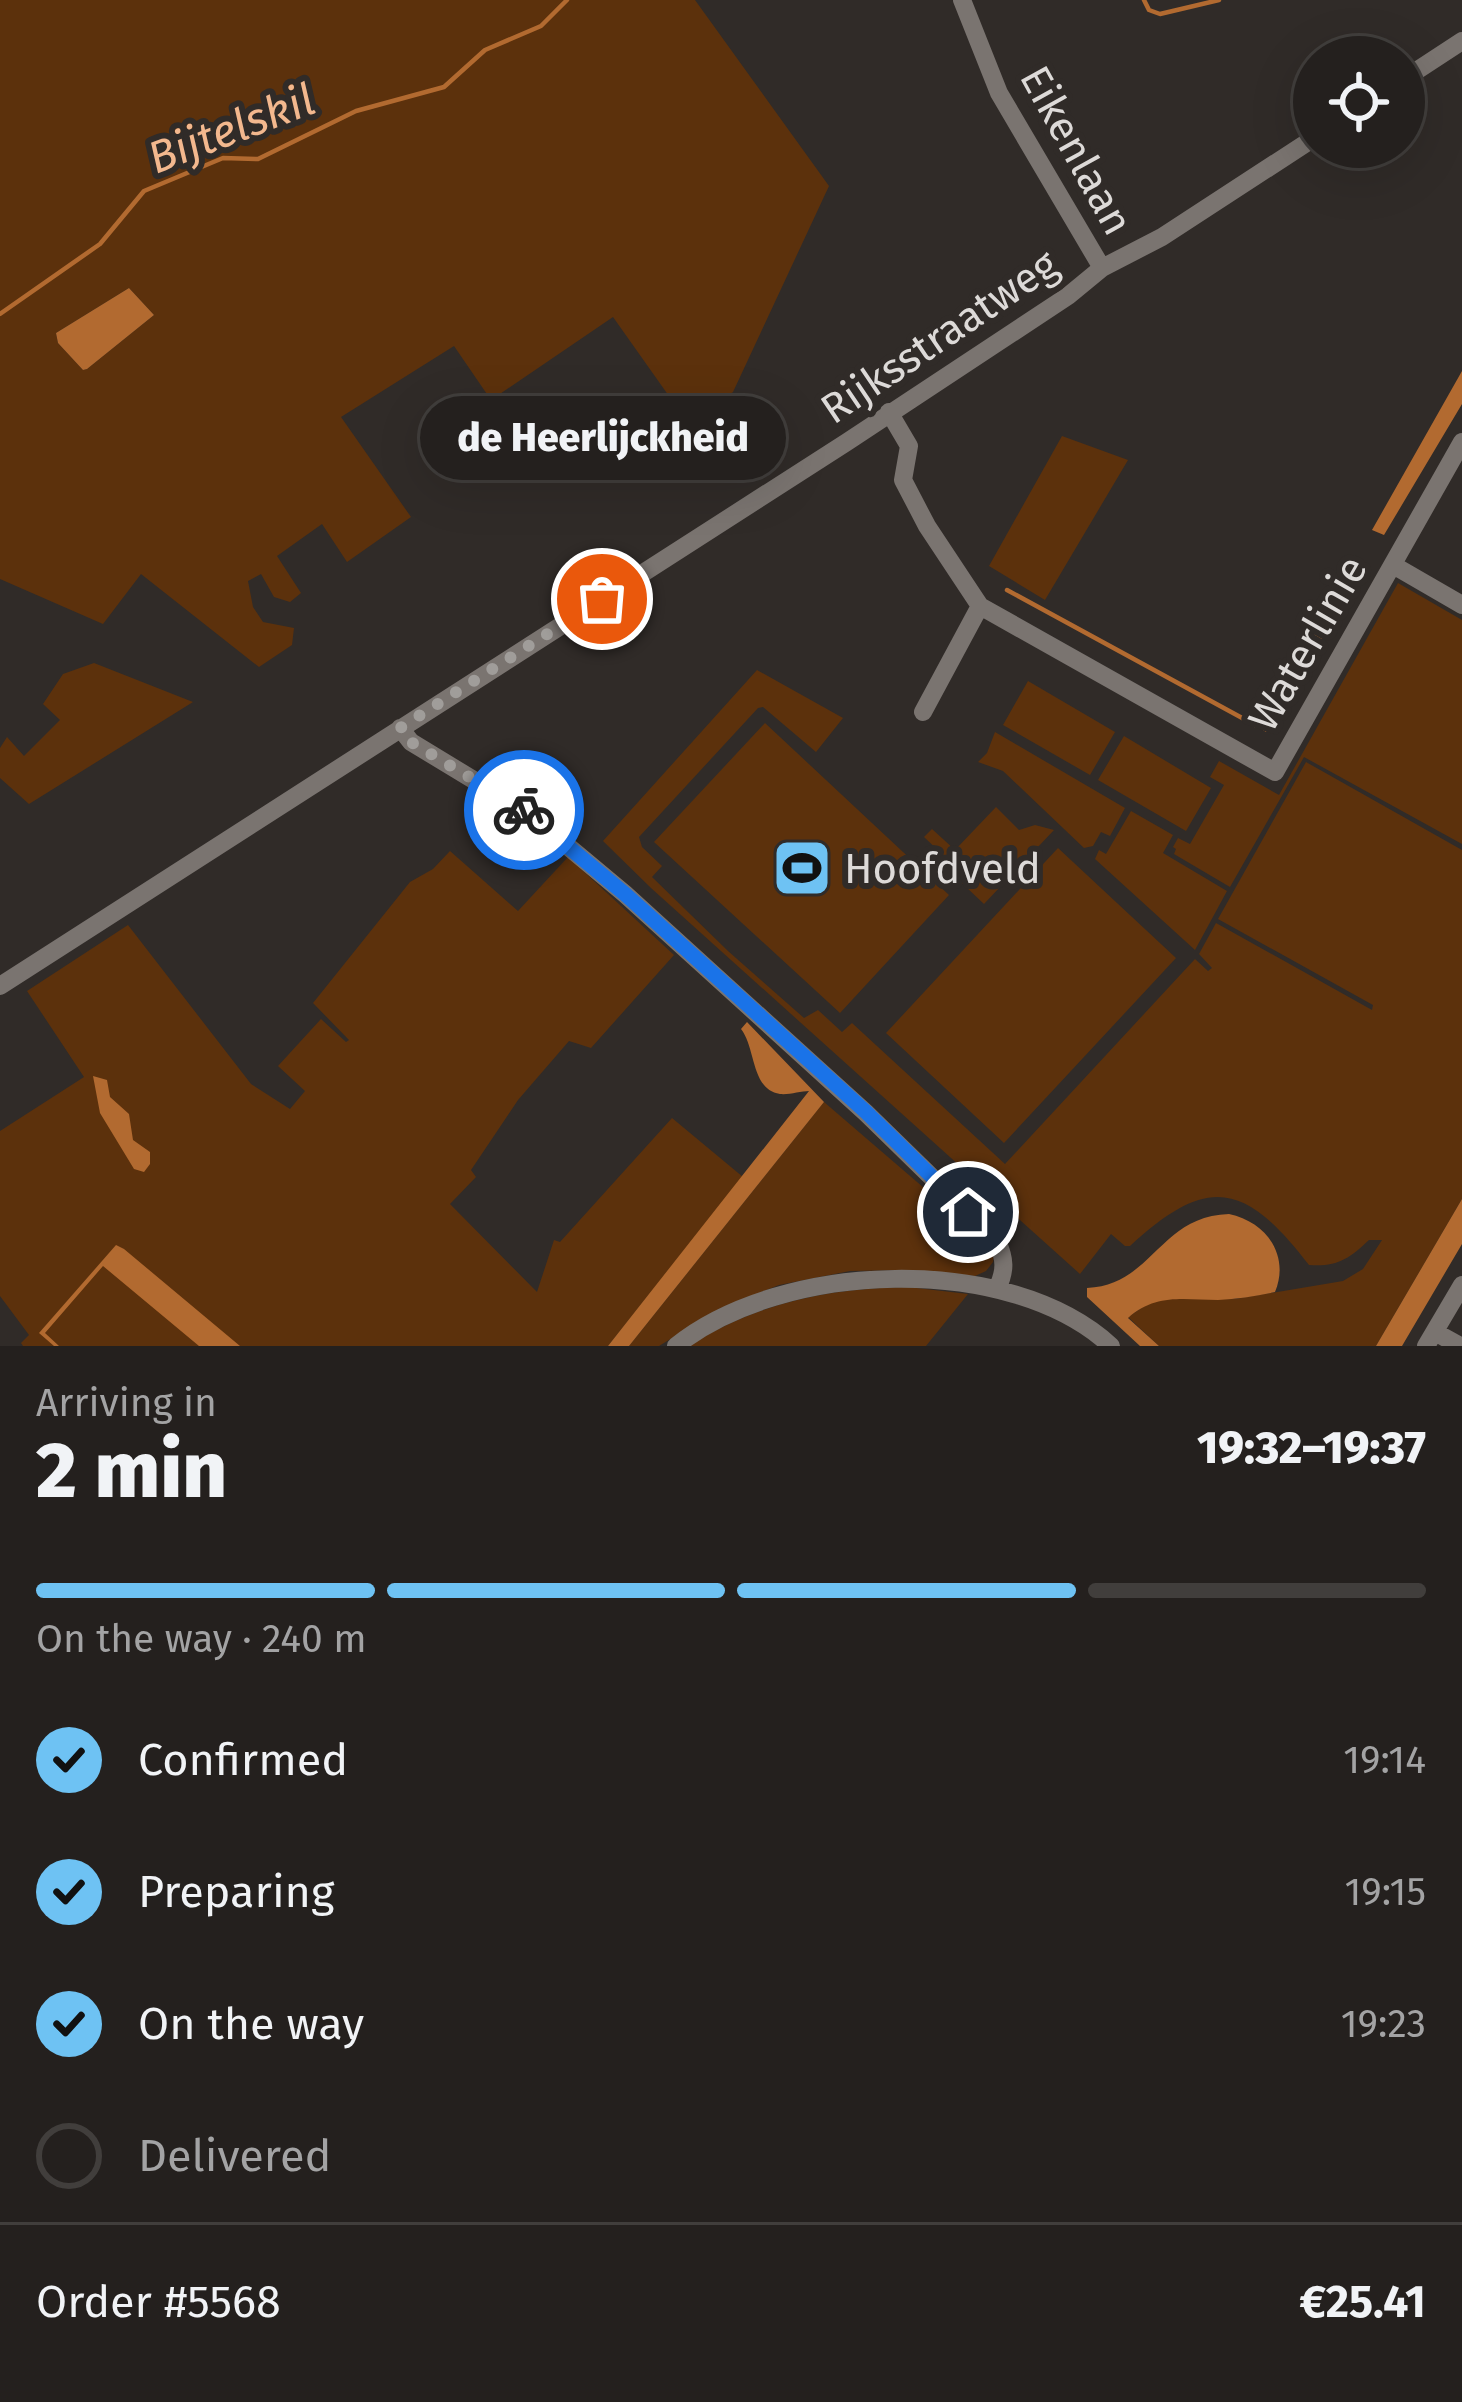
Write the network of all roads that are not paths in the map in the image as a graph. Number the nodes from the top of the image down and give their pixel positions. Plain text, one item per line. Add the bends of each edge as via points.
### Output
1 (962, 0) edge
2 (1462, 41) edge
3 (1425, 65) edge
4 (1293, 152) edge
5 (1102, 268) junction
6 (889, 412) junction
7 (1462, 442) edge
8 (1393, 565) junction
9 (1462, 605) edge
10 (980, 606) junction
11 (923, 712) dead end
12 (400, 728) junction
13 (0, 986) edge
14 (1462, 1285) edge
15 (998, 1289) junction
16 (1431, 1339) edge
17 (676, 1346) edge
18 (1111, 1346) edge
19 (1460, 1346) edge

1 - 5 street, Eikenlaan via 1000,93
2 - 3 street
4 - 5 street, Rijksstraatweg
5 - 6 street, Rijksstraatweg
6 - 10 street, Waterlinie via 909,446 903,480
6 - 12 street, Rijksstraatweg
7 - 8 street, Waterlinie
8 - 9 street
8 - 10 street, Waterlinie via 1275,772
10 - 11 street
12 - 13 street, Rijksstraatweg
12 - 15 street via 529,813 866,1112 997,1240 1004,1257
14 - 16 street
15 - 17 street via 867,1279 809,1287 747,1306
15 - 18 street via 1043,1304
16 - 19 street

